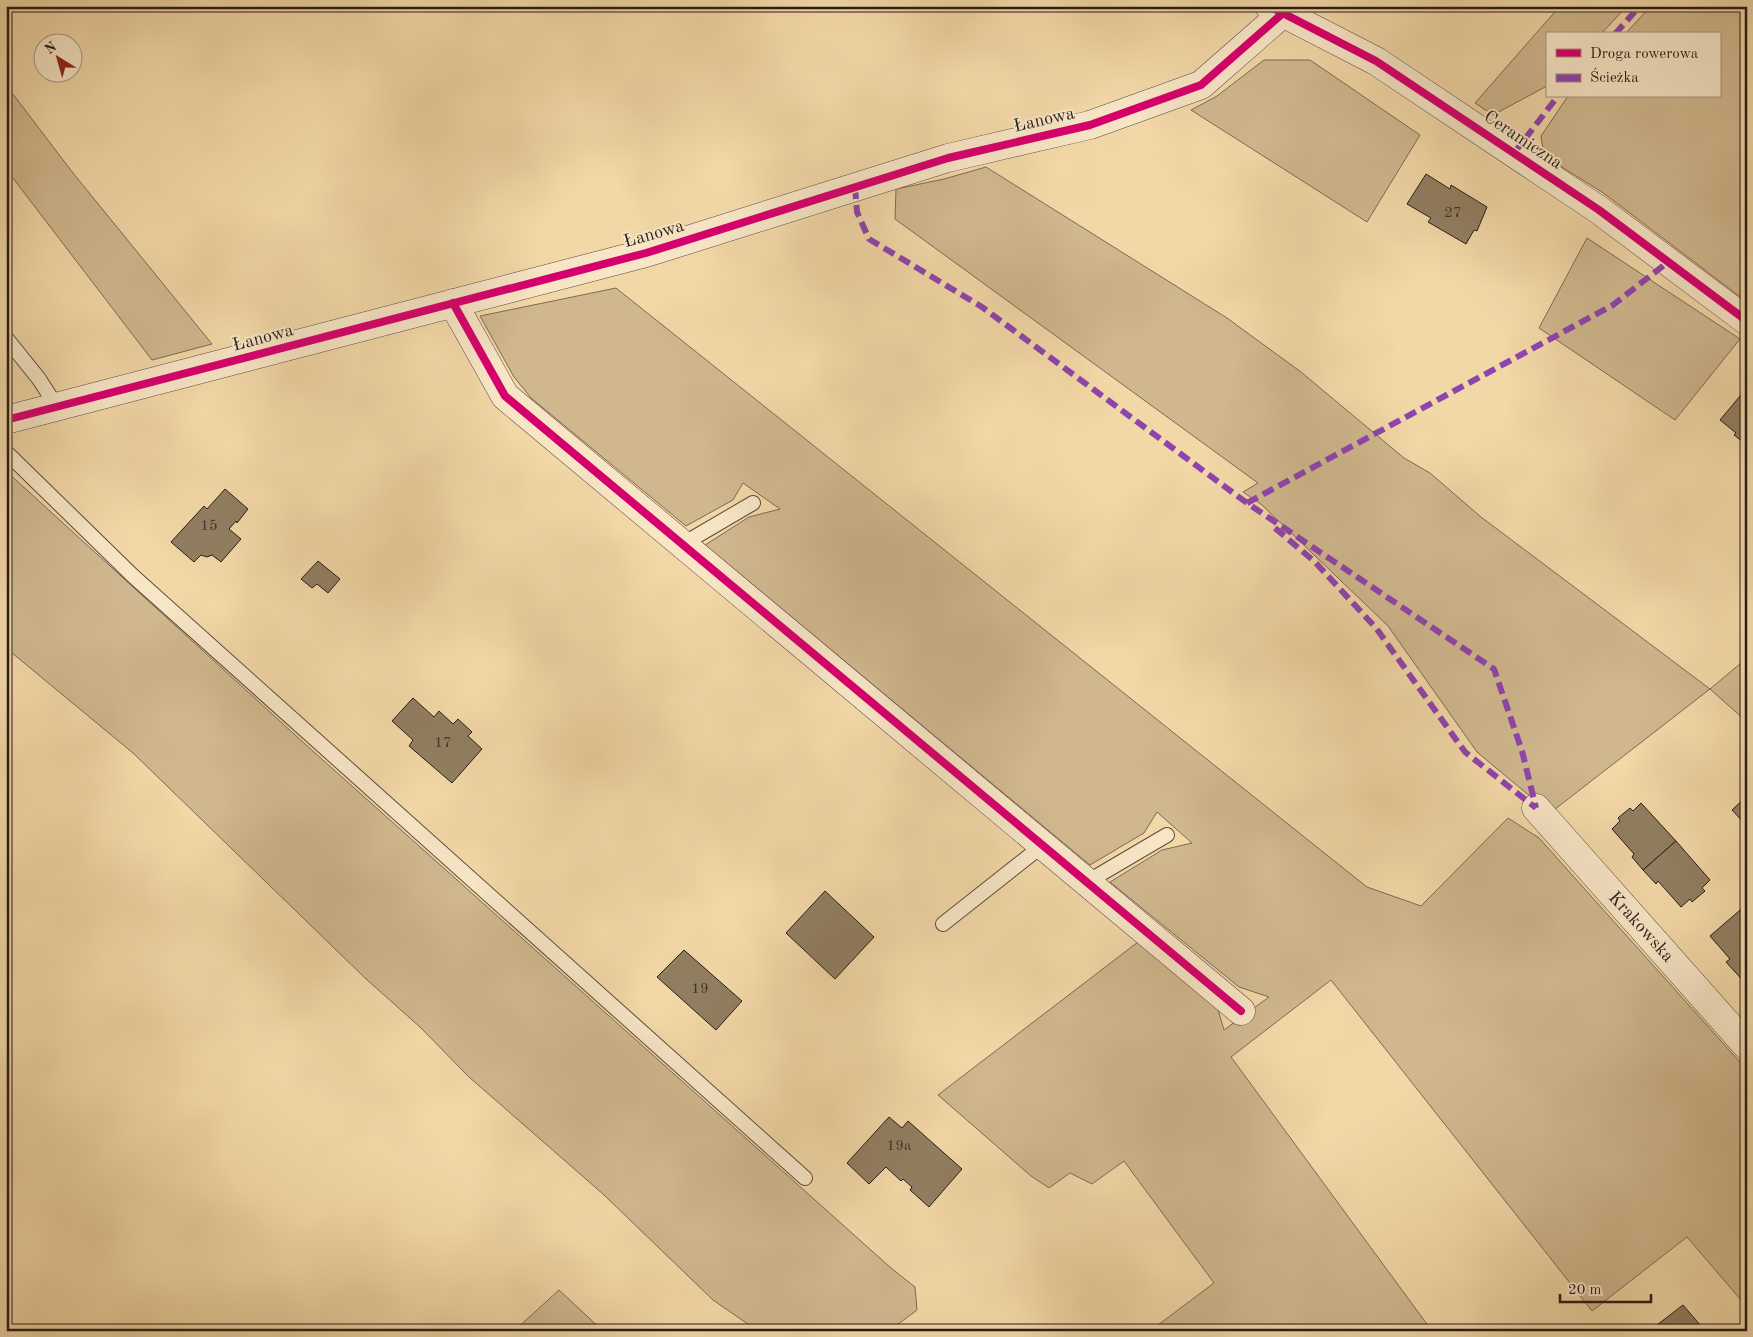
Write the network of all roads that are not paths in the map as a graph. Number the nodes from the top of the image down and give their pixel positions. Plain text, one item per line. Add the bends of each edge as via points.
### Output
1 (1275, 10) edge
2 (452, 303) junction
3 (1747, 320) edge
4 (6, 338) edge
5 (57, 407) junction
6 (6, 420) edge
7 (6, 452) edge
8 (753, 503) dead end
9 (683, 544) junction
10 (1536, 808) dead end
11 (1167, 835) dead end
12 (1043, 845) junction
13 (1087, 882) junction
14 (943, 924) dead end
15 (1241, 1011) dead end
16 (1747, 1046) edge
17 (805, 1178) dead end

1 - 2 street, Łanowa via 1201,86 1090,125 948,158 646,253
1 - 3 street, Ceramiczna via 1376,61 1599,210
2 - 5 street, Łanowa
2 - 9 street via 506,396
4 - 5 lane
5 - 6 street, Łanowa
7 - 17 lane via 133,576
8 - 9 lane
9 - 12 street
10 - 16 street, Krakowska
11 - 13 lane
12 - 13 street
12 - 14 lane
13 - 15 street

